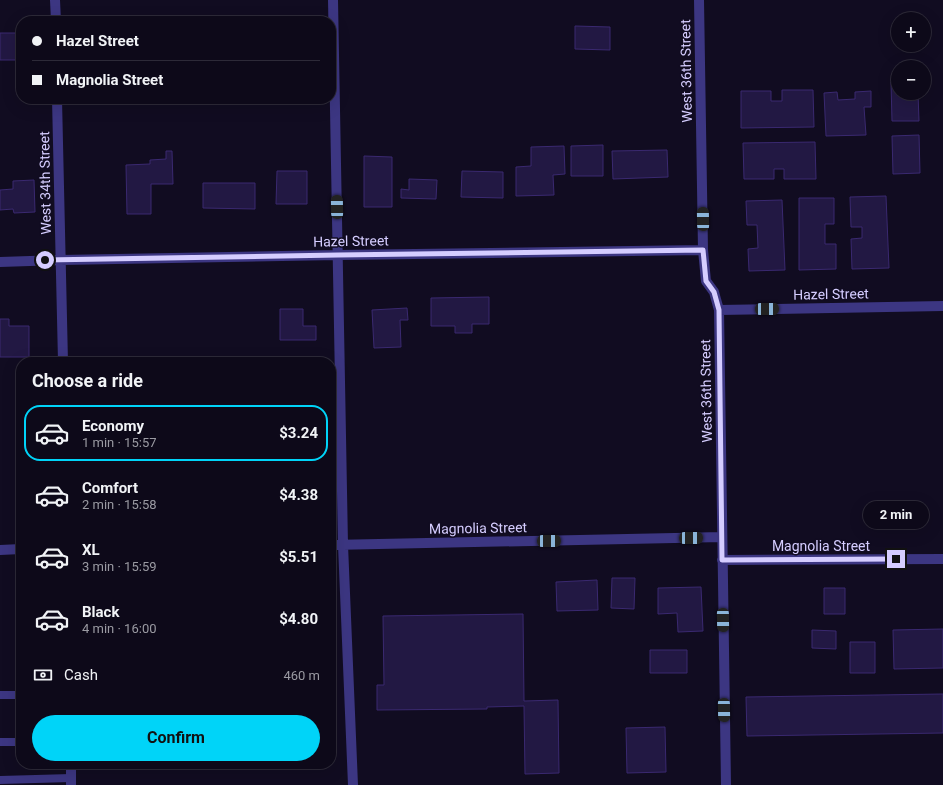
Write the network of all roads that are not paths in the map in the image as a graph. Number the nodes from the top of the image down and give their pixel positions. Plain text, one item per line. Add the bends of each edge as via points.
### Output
1 (55, 0) edge
2 (333, 0) edge
3 (699, 0) edge
4 (56, 16) edge
5 (333, 16) edge
6 (57, 104) edge
7 (335, 104) edge
8 (703, 250) junction
9 (338, 255) junction
10 (60, 260) junction
11 (0, 262) edge
12 (943, 306) edge
13 (719, 310) junction
14 (63, 357) edge
15 (722, 537) junction
16 (336, 545) edge
17 (344, 545) junction
18 (16, 549) edge
19 (0, 550) edge
20 (943, 559) edge
21 (722, 560) junction
22 (0, 695) edge
23 (16, 695) edge
24 (0, 742) edge
25 (16, 742) edge
26 (71, 769) edge
27 (0, 780) edge
28 (71, 782) edge
29 (353, 785) edge
30 (726, 785) edge

1 - 4 street
2 - 5 street
3 - 8 street, West 36th Street
6 - 10 street, West 34th Street
7 - 9 street
8 - 9 street, Hazel Street
8 - 13 street, West 36th Street via 706,281 714,292
9 - 10 street, Hazel Street
9 - 17 street
10 - 11 street, Hazel Street
10 - 14 street, West 34th Street
12 - 13 street, Hazel Street
13 - 15 street, West 36th Street
15 - 17 street, Magnolia Street
15 - 21 street, West 36th Street
16 - 17 street, Magnolia Street
17 - 29 street
18 - 19 street
20 - 21 street, Magnolia Street
21 - 30 street, West 36th Street
22 - 23 lane
24 - 25 lane
26 - 28 street
27 - 28 lane

